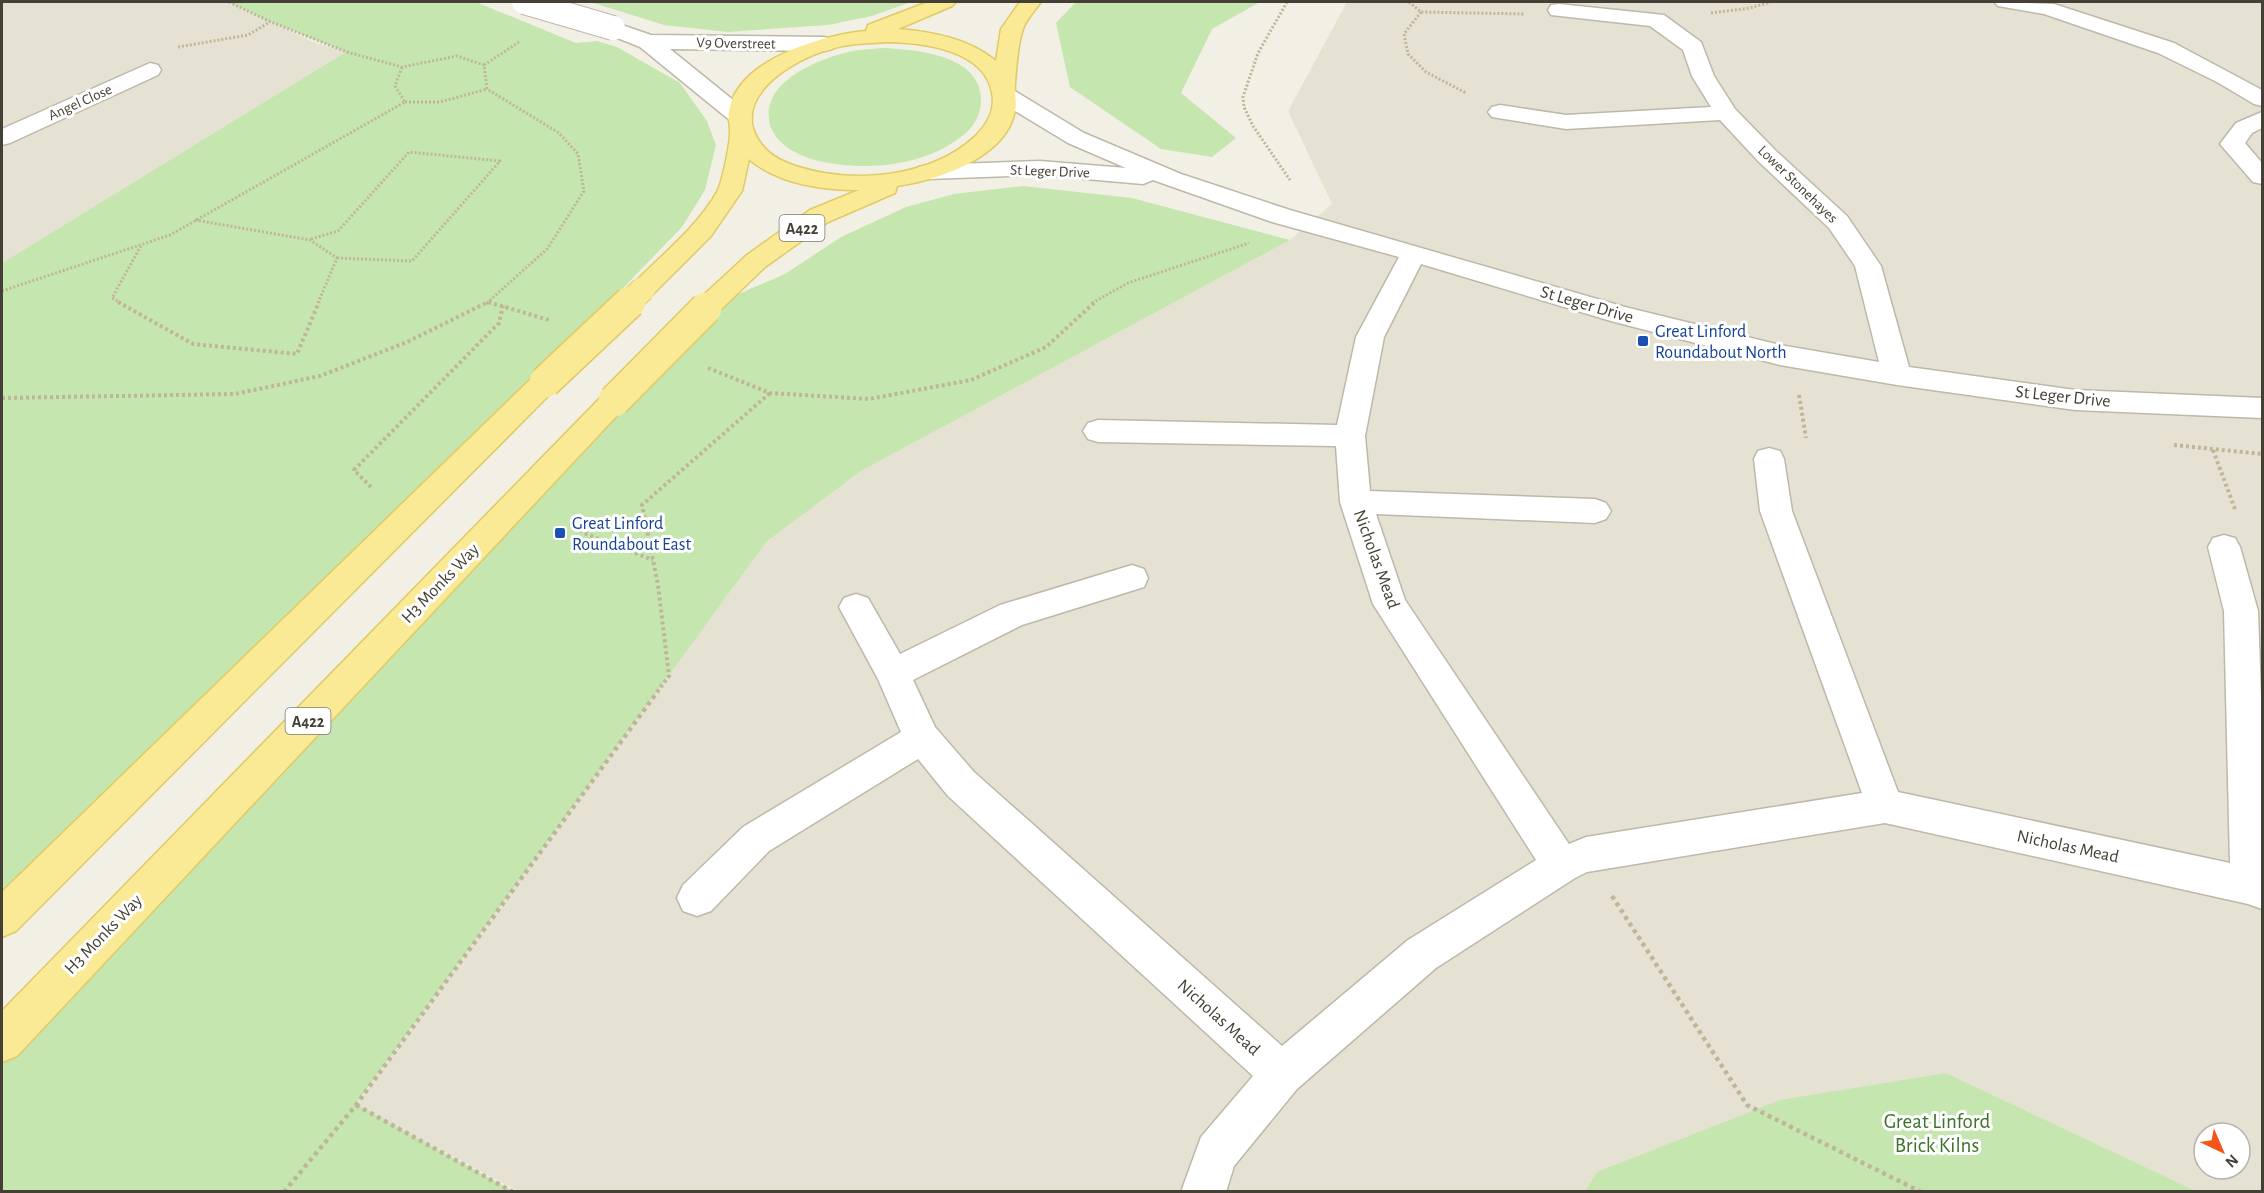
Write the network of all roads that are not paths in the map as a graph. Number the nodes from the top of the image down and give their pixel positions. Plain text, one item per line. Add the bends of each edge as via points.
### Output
1 (524, 2) edge
2 (945, 2) edge
3 (1030, 2) edge
4 (2005, 2) edge
5 (1559, 10) dead end
6 (858, 37) junction
7 (648, 42) junction
8 (824, 44) junction
9 (150, 70) road end
10 (1004, 90) junction
11 (2262, 99) edge
12 (1500, 112) road end
13 (1726, 113) junction
14 (2262, 119) edge
15 (741, 125) junction
16 (4, 133) edge
17 (922, 174) junction
18 (2262, 177) edge
19 (1172, 179) junction
20 (1414, 253) junction
21 (1897, 375) junction
22 (2262, 408) edge
23 (1098, 431) dead end
24 (1350, 436) junction
25 (1769, 459) dead end
26 (1356, 502) junction
27 (1595, 511) dead end
28 (2224, 547) road end
29 (1132, 578) dead end
30 (856, 607) dead end
31 (2252, 614) edge
32 (893, 674) junction
33 (922, 738) junction
34 (1885, 806) junction
35 (1573, 860) junction
36 (2256, 889) edge
37 (697, 898) dead end
38 (2, 918) edge
39 (2, 1041) edge
40 (1282, 1074) junction
41 (1203, 1191) edge

1 - 7 street, V9 Overstreet, bridge
2 - 6 main road
3 - 10 main road via 1012,29
4 - 11 street via 2047,8 2166,48
5 - 13 street, Lower Stonehayes via 1656,20 1693,47 1703,76
6 - 8 main road
6 - 10 main road via 921,37 950,44 975,55 993,69
7 - 8 street, V9 Overstreet
7 - 15 street, V9 Overstreet
8 - 15 main road via 791,57 765,74 747,95
9 - 16 street, Angel Close
10 - 17 main road via 1004,112 994,130 956,161
10 - 19 street, St Leger Drive via 1076,138
12 - 13 street via 1566,122
13 - 21 street, Lower Stonehayes via 1838,222 1868,266
14 - 18 street via 2244,128 2232,144
15 - 17 main road via 752,149 792,173 851,183
15 - 38 main road, bridge via 730,191 702,230
17 - 19 street, St Leger Drive via 1040,168
17 - 39 main road, H3 Monks Way / A422, bridge via 819,216 756,261 706,308
19 - 20 street, St Leger Drive via 1281,216
20 - 21 street, St Leger Drive via 1622,315 1780,355
20 - 24 street, Nicholas Mead via 1370,338
21 - 22 street, St Leger Drive via 2075,400
23 - 24 street
24 - 26 street, Nicholas Mead
25 - 34 street via 1776,511
26 - 27 street
26 - 35 street, Nicholas Mead via 1390,604
28 - 31 street, Nicholas Mead
29 - 32 street via 1012,615
30 - 32 street, Nicholas Mead
31 - 36 street, Nicholas Mead
32 - 33 street, Nicholas Mead
33 - 37 street via 756,839
33 - 40 street, Nicholas Mead via 961,784
34 - 35 street, Nicholas Mead
34 - 36 street, Nicholas Mead
35 - 40 street, Nicholas Mead via 1422,954
40 - 41 street, Nicholas Mead via 1217,1154

